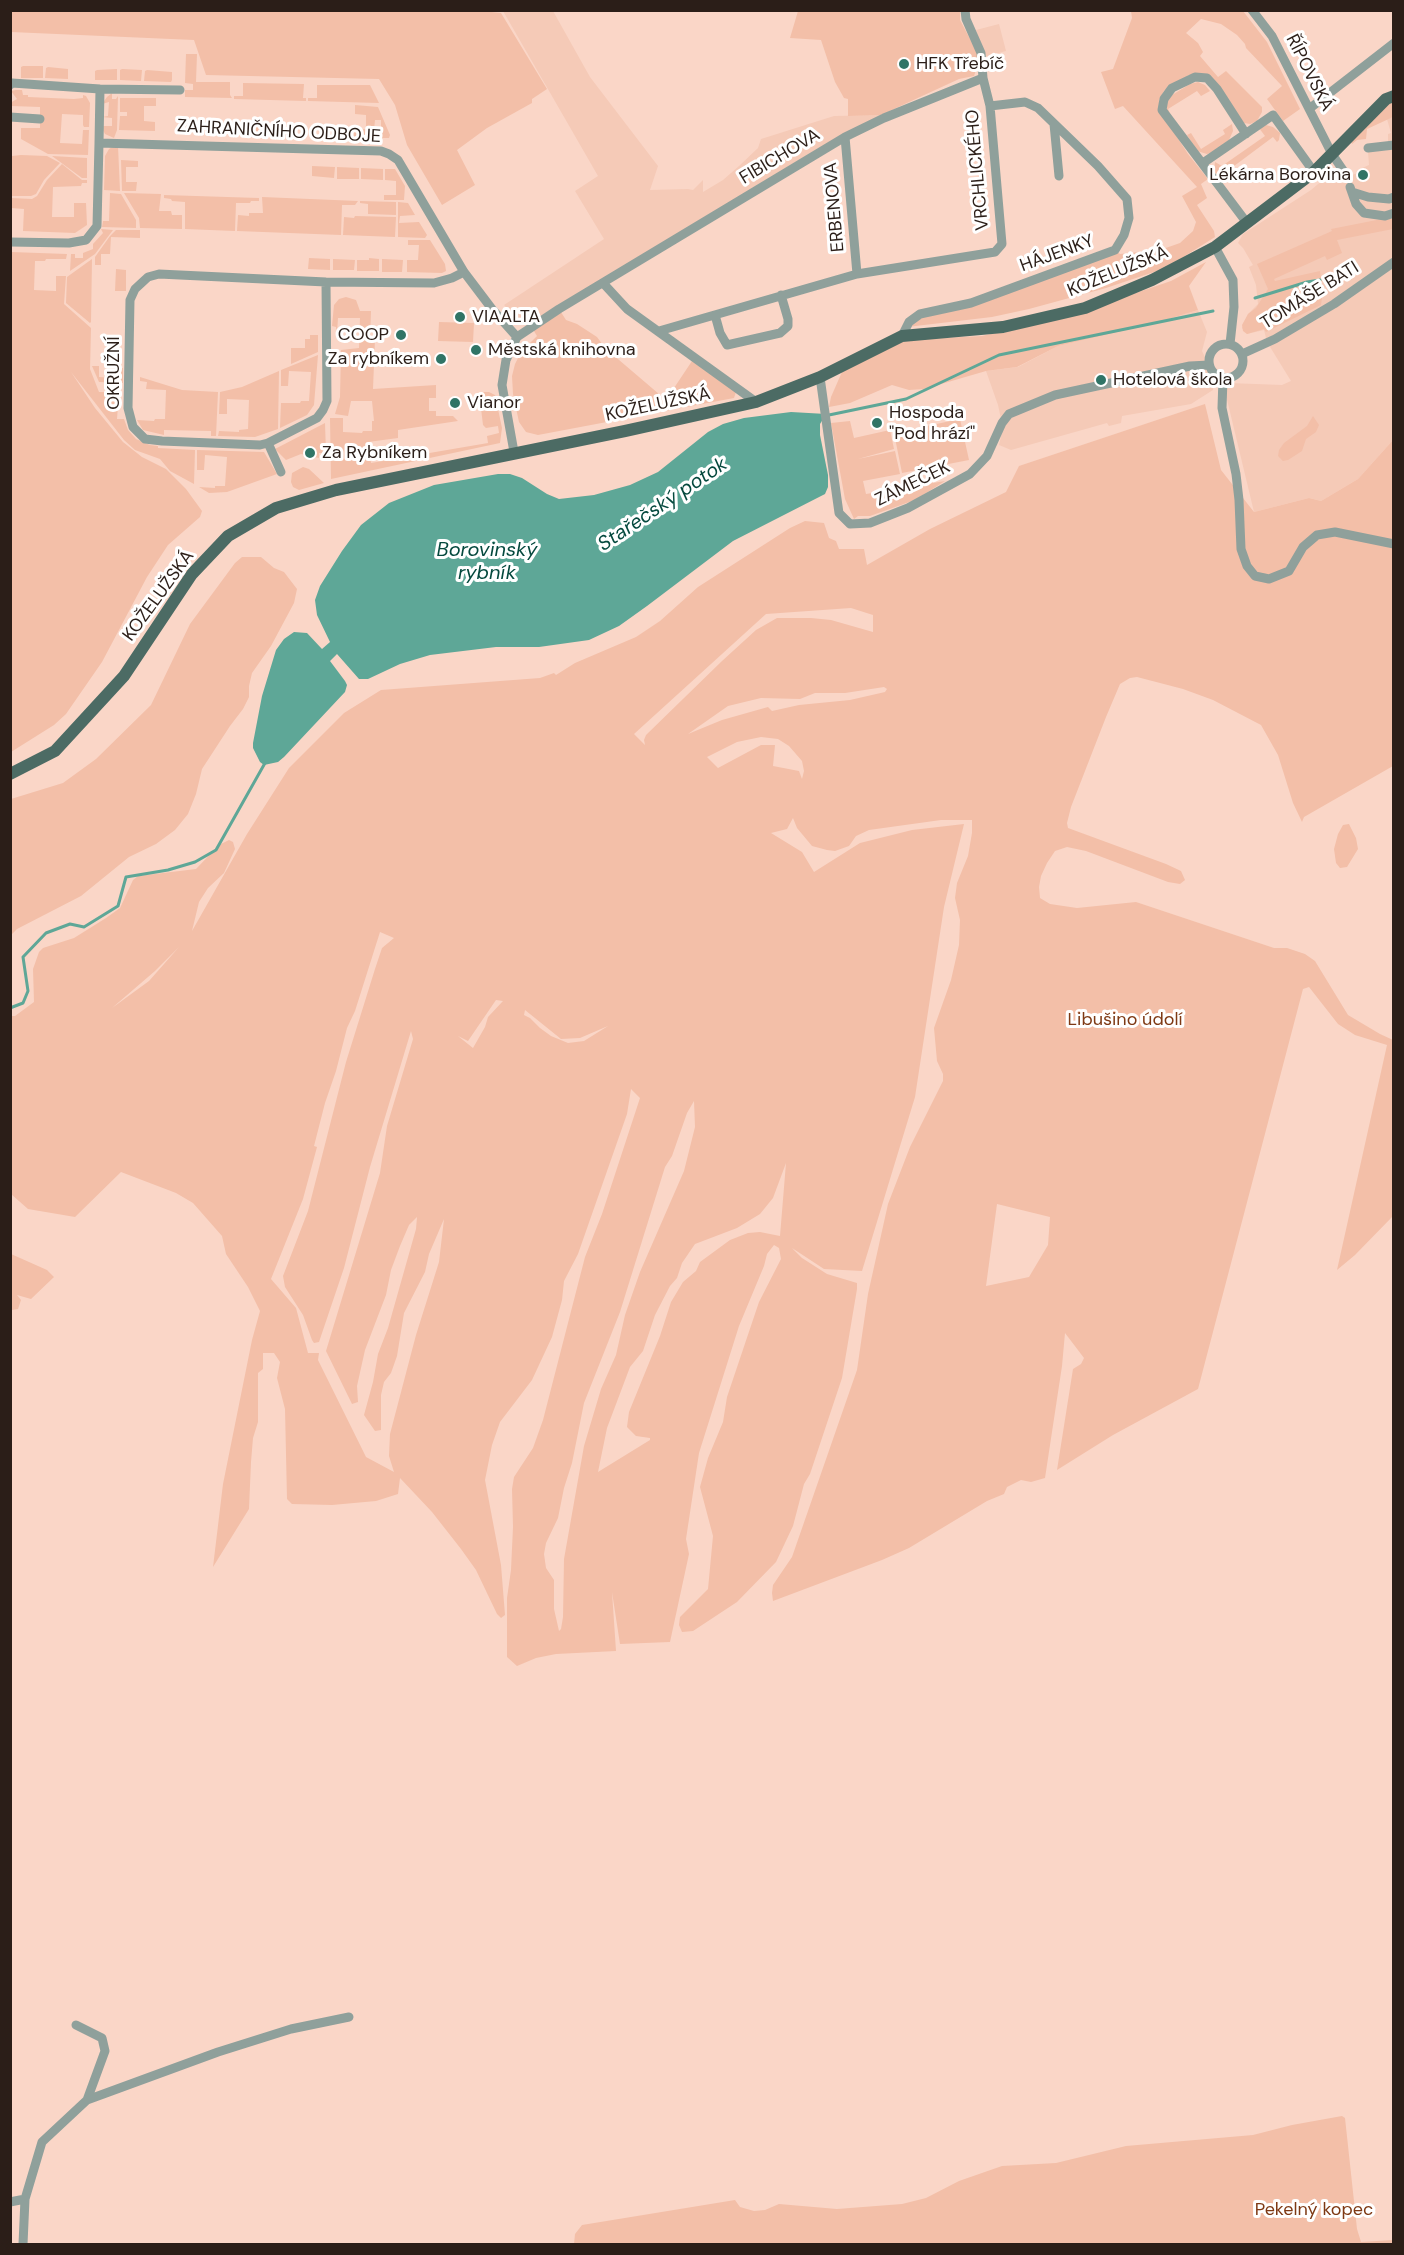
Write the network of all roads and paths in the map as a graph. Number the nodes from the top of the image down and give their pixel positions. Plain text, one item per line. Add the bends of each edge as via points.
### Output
1 (965, 10) edge
2 (1252, 10) edge
3 (1394, 43) edge
4 (983, 78) junction
5 (10, 85) edge
6 (100, 89) junction
7 (180, 90) dead end
8 (1394, 96) edge
9 (990, 106) junction
10 (1309, 110) junction
11 (10, 117) edge
12 (40, 119) dead end
13 (1054, 124) junction
14 (1246, 134) junction
15 (845, 137) junction
16 (99, 143) junction
17 (1394, 145) edge
18 (1368, 148) dead end
19 (1332, 154) junction
20 (1203, 163) junction
21 (1314, 172) junction
22 (1059, 176) dead end
23 (1347, 176) dead end
24 (1394, 197) edge
25 (1394, 213) edge
26 (1247, 223) junction
27 (10, 242) edge
28 (1215, 247) junction
29 (1394, 262) edge
30 (464, 272) junction
31 (857, 274) junction
32 (326, 282) junction
33 (603, 283) junction
34 (781, 295) junction
35 (715, 315) junction
36 (659, 331) junction
37 (902, 336) junction
38 (517, 337) junction
39 (1230, 344) junction
40 (1242, 354) junction
41 (1209, 365) junction
42 (820, 377) junction
43 (1222, 378) junction
44 (756, 402) junction
45 (268, 443) junction
46 (514, 452) junction
47 (281, 472) dead end
48 (1394, 544) edge
49 (10, 774) edge
50 (349, 2017) dead end
51 (76, 2025) dead end
52 (87, 2100) junction
53 (25, 2199) junction
54 (10, 2202) edge
55 (23, 2244) edge

1 - 4 street, VRCHLICKÉHO via 981,53
2 - 10 street, ŘÍPOVSKÁ via 1272,36
3 - 10 street
4 - 9 street, VRCHLICKÉHO
4 - 15 street, FIBICHOVA
5 - 6 street, ZAHRANIČNÍHO ODBOJE
6 - 7 street, ZAHRANIČNÍHO ODBOJE
6 - 16 street
8 - 19 main road, KOŽELUŽSKÁ via 1386,99
9 - 13 street, HÁJENKY via 1025,102 1038,108
9 - 31 street, VRCHLICKÉHO via 1002,244 995,252
10 - 19 street, ŘÍPOVSKÁ
11 - 12 street
13 - 22 street
13 - 37 street, HÁJENKY via 1127,199 1129,218 1115,250 971,303 920,314 909,322
14 - 20 street
14 - 20 street via 1207,78 1195,77 1172,88 1162,110
14 - 21 street via 1273,116
15 - 31 street, ERBENOVA
15 - 33 street, FIBICHOVA
16 - 27 street via 97,226 86,240
16 - 30 street, ZAHRANIČNÍHO ODBOJE via 381,151 398,160
17 - 18 street
19 - 21 main road, KOŽELUŽSKÁ
19 - 23 street
20 - 26 street
21 - 26 main road, KOŽELUŽSKÁ
24 - 25 street via 1368,197 1351,189 1364,213
26 - 28 main road, KOŽELUŽSKÁ
28 - 37 main road, KOŽELUŽSKÁ via 1152,280 1085,308 1003,327
28 - 39 street, TOMÁŠE BATI via 1233,280
29 - 40 street, TOMÁŠE BATI via 1334,304
30 - 32 street, OKRUŽNÍ via 434,283
30 - 38 street
31 - 34 street, VRCHLICKÉHO
32 - 45 street, OKRUŽNÍ via 327,401 317,418
32 - 45 street, OKRUŽNÍ via 159,274 148,277 130,300 128,408 133,427 145,439
33 - 36 street via 627,309
33 - 38 street, FIBICHOVA
34 - 35 street, VRCHLICKÉHO
34 - 35 street via 788,326 780,333 727,345
35 - 36 street, VRCHLICKÉHO
36 - 44 street
37 - 42 main road, KOŽELUŽSKÁ
38 - 46 street via 506,360 502,385
39 - 40 street
39 - 41 street via 1218,345
40 - 43 street via 1240,371
41 - 42 street, ZÁMEČEK via 1055,395 1009,414 987,456 970,474 908,508 870,523 850,524 839,513
41 - 43 street
42 - 44 main road, KOŽELUŽSKÁ
43 - 48 street via 1222,408 1239,500 1241,549 1246,566 1255,576 1269,579 1288,571 1303,547 1317,535 1335,532
44 - 46 main road, KOŽELUŽSKÁ
45 - 47 street
46 - 49 main road, KOŽELUŽSKÁ via 336,490 276,508 228,536 192,574 124,676 55,751
50 - 52 street via 291,2029 218,2052
51 - 52 street via 102,2038 105,2051
52 - 53 street via 42,2142
53 - 54 street
53 - 55 street

